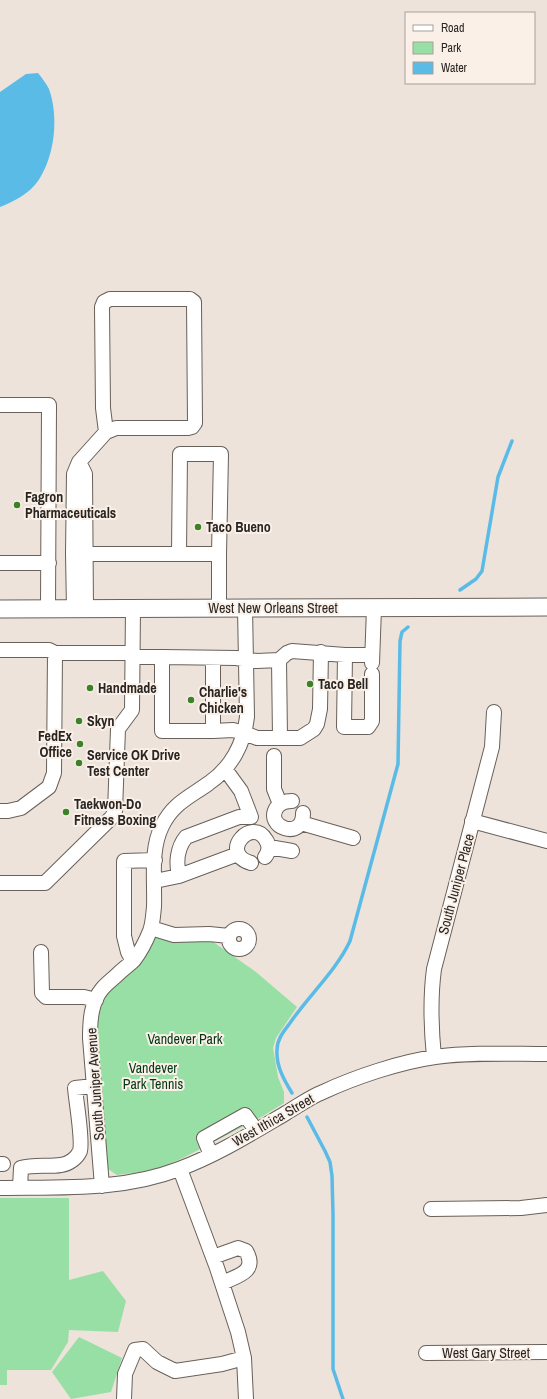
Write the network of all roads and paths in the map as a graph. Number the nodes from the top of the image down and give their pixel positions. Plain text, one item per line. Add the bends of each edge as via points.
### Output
1 (0, 405) edge
2 (106, 432) junction
3 (179, 553) junction
4 (79, 554) junction
5 (218, 554) junction
6 (0, 563) edge
7 (49, 563) junction
8 (547, 607) edge
9 (133, 608) junction
10 (219, 608) junction
11 (245, 608) junction
12 (374, 608) junction
13 (0, 609) edge
14 (48, 609) junction
15 (80, 609) junction
16 (0, 650) edge
17 (322, 652) junction
18 (55, 653) junction
19 (133, 655) junction
20 (345, 655) junction
21 (162, 657) junction
22 (213, 658) junction
23 (246, 659) junction
24 (279, 660) junction
25 (372, 664) junction
26 (494, 712) dead end
27 (213, 731) junction
28 (244, 733) junction
29 (280, 738) junction
30 (274, 756) dead end
31 (225, 769) junction
32 (282, 806) junction
33 (0, 811) edge
34 (251, 817) junction
35 (472, 821) junction
36 (250, 832) junction
37 (353, 838) dead end
38 (547, 841) edge
39 (292, 851) dead end
40 (238, 854) junction
41 (155, 860) junction
42 (251, 863) dead end
43 (179, 876) junction
44 (155, 881) junction
45 (0, 882) edge
46 (151, 928) junction
47 (229, 936) dead end
48 (41, 952) dead end
49 (133, 961) junction
50 (96, 1000) junction
51 (547, 1054) edge
52 (434, 1057) junction
53 (94, 1086) junction
54 (256, 1130) junction
55 (211, 1155) junction
56 (180, 1169) junction
57 (102, 1186) junction
58 (0, 1188) edge
59 (20, 1188) junction
60 (547, 1205) edge
61 (431, 1209) dead end
62 (213, 1257) junction
63 (222, 1283) junction
64 (547, 1352) edge
65 (426, 1354) dead end
66 (244, 1358) junction
67 (124, 1399) edge
68 (246, 1399) edge

1 - 7 street via 49,405
2 - 2 street via 116,428 188,428 195,423 194,302 190,299 110,299 104,302 103,400
2 - 4 street via 79,462 86,474
3 - 4 street
3 - 5 street
3 - 5 street via 180,454 221,454
4 - 15 street
5 - 10 street
6 - 7 street
7 - 14 street
8 - 12 main road, West New Orleans Street
9 - 10 main road, West New Orleans Street
9 - 15 main road, West New Orleans Street
9 - 19 street
10 - 11 main road, West New Orleans Street
11 - 12 main road, West New Orleans Street
11 - 23 street, South Juniper Avenue
12 - 25 street
13 - 14 main road, West New Orleans Street
14 - 15 main road, West New Orleans Street
16 - 18 street via 49,650
17 - 20 street
17 - 24 street via 292,651
17 - 29 street via 320,710 317,724 300,738
18 - 19 street
18 - 33 street via 54,774 49,786 21,808
19 - 21 street
19 - 45 street via 132,710 118,729 116,806 112,817 45,883
20 - 25 street
20 - 25 street via 344,727 368,727 372,721
21 - 22 street
21 - 27 street via 162,730
22 - 23 street
22 - 27 street
23 - 24 street
23 - 28 street, South Juniper Avenue
24 - 29 street
26 - 35 street, South Juniper Place via 492,747
27 - 28 street via 233,730
28 - 29 street via 257,738
28 - 31 street, South Juniper Avenue via 239,747
30 - 32 street via 274,788
31 - 34 street via 241,791
31 - 41 street, South Juniper Avenue via 208,784 180,802 171,812 162,825
32 - 34 street via 266,815
32 - 37 street via 276,822 283,828 293,829 302,818
34 - 36 street
34 - 43 street via 238,817 186,837 178,858
35 - 38 street
35 - 52 street, South Juniper Place via 437,955 431,1011
36 - 39 street via 265,837 267,852
36 - 40 street via 239,840
40 - 42 street via 241,859
40 - 43 street
41 - 44 street, South Juniper Avenue
41 - 49 street via 124,861 124,936
43 - 44 street
44 - 46 street, South Juniper Avenue
46 - 47 street via 174,935
46 - 49 street, South Juniper Avenue
48 - 50 street via 42,993 46,998 84,997
49 - 50 street, South Juniper Avenue via 102,989
50 - 53 street, South Juniper Avenue via 90,1024
51 - 52 street, West Ithica Street
52 - 54 street, West Ithica Street via 400,1064 322,1092
53 - 57 street, South Juniper Avenue
53 - 59 street via 75,1088 80,1139 77,1156 63,1165 21,1168
54 - 55 street, West Ithica Street
54 - 55 street via 245,1115 204,1138
55 - 56 street, West Ithica Street
56 - 57 street, West Ithica Street via 131,1182
56 - 62 street
57 - 59 street, West Ithica Street
58 - 59 street, West Ithica Street
60 - 61 street via 521,1208
62 - 63 street
62 - 63 street via 238,1248 246,1251 251,1258 250,1267 244,1274
63 - 66 street
64 - 65 street, West Gary Street
66 - 67 street via 176,1371 157,1362 143,1349 135,1350 125,1374
66 - 68 street

